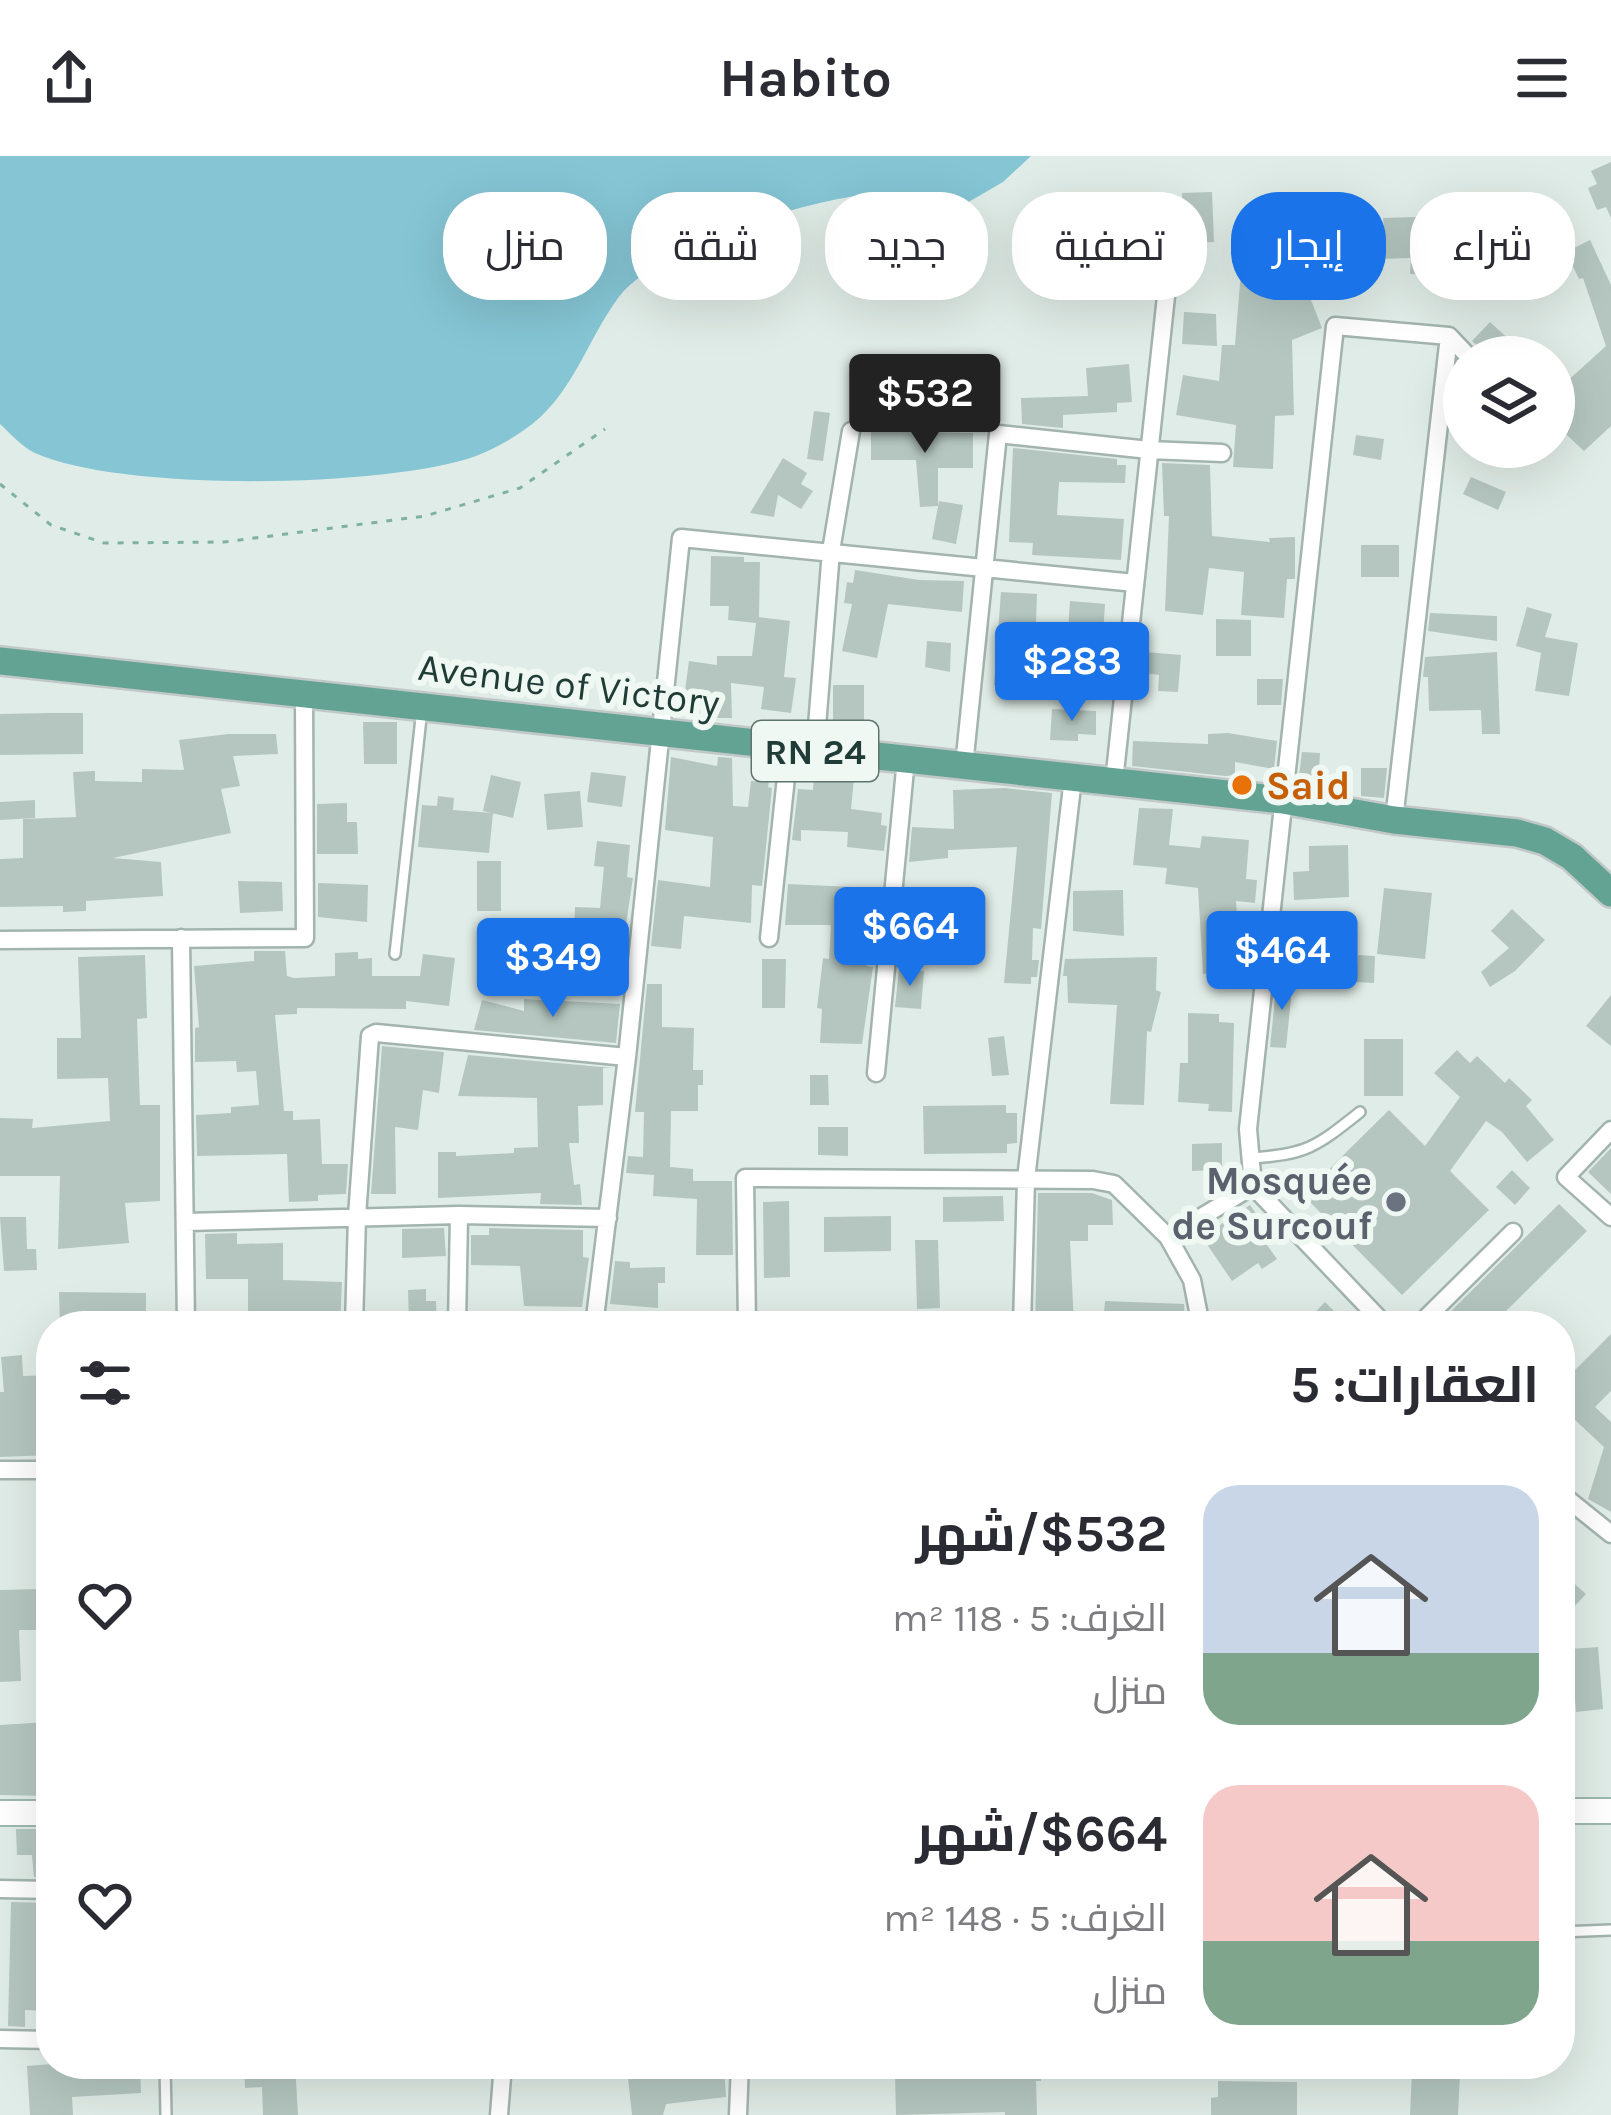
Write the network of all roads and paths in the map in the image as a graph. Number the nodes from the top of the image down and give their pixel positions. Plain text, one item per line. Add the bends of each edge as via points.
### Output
1 (1165, 300) edge
2 (1449, 336) edge
3 (1443, 389) edge
4 (605, 429) dead end
5 (850, 431) dead end
6 (1149, 450) junction
7 (1222, 453) dead end
8 (0, 484) edge
9 (830, 551) junction
10 (983, 566) junction
11 (1135, 584) junction
12 (0, 661) edge
13 (304, 693) junction
14 (422, 706) junction
15 (661, 734) junction
16 (802, 750) junction
17 (906, 759) junction
18 (964, 766) junction
19 (1073, 778) junction
20 (1114, 782) junction
21 (1283, 800) junction
22 (1394, 820) junction
23 (1611, 892) edge
24 (181, 938) junction
25 (769, 938) dead end
26 (0, 940) edge
27 (395, 954) dead end
28 (627, 1057) junction
29 (876, 1073) dead end
30 (1360, 1112) dead end
31 (1611, 1130) edge
32 (1249, 1159) junction
33 (1026, 1179) junction
34 (1253, 1186) junction
35 (459, 1215) junction
36 (357, 1216) junction
37 (1611, 1217) edge
38 (608, 1218) junction
39 (186, 1222) junction
40 (1513, 1232) dead end
41 (1168, 1237) junction
42 (186, 1311) edge
43 (354, 1311) edge
44 (458, 1311) edge
45 (596, 1311) edge
46 (747, 1311) edge
47 (1022, 1311) edge
48 (1201, 1311) edge
49 (1367, 1311) edge
50 (1433, 1311) edge
51 (0, 1470) edge
52 (36, 1470) edge
53 (1575, 1505) edge
54 (1611, 1534) edge
55 (1611, 1810) edge
56 (1575, 1811) edge
57 (0, 1813) edge
58 (36, 1813) edge
59 (0, 1889) edge
60 (36, 1890) edge
61 (1611, 1930) edge
62 (1575, 1931) edge
63 (0, 2039) edge
64 (36, 2040) edge
65 (165, 2079) edge
66 (501, 2079) edge
67 (739, 2079) edge
68 (166, 2115) edge
69 (499, 2115) edge
70 (738, 2115) edge

1 - 6 street
2 - 21 street via 1335,326
3 - 22 street
4 - 8 path via 520,488 463,505 224,542 104,543 51,524
5 - 9 street
6 - 7 street
6 - 10 street via 998,434
6 - 11 street
9 - 10 street
9 - 15 street via 681,538
9 - 16 street
10 - 11 street
10 - 18 street
11 - 20 street
12 - 13 main road, Avenue of Victory / RN 24
13 - 14 main road, Avenue of Victory / RN 24
13 - 24 street via 305,938
14 - 15 main road, Avenue of Victory / RN 24
14 - 27 lane
15 - 16 main road, Avenue of Victory / RN 24
15 - 28 street
16 - 17 main road, Avenue of Victory / RN 24
16 - 25 street
17 - 18 main road, Avenue of Victory / RN 24
17 - 29 street
18 - 19 main road, Avenue of Victory / RN 24
19 - 20 main road, Avenue of Victory / RN 24
19 - 33 street
20 - 21 main road, Avenue of Victory / RN 24
21 - 22 main road, Avenue of Victory / RN 24
21 - 32 street
22 - 23 main road, Avenue of Victory / RN 24 via 1545,841
24 - 26 street
24 - 39 street
28 - 36 street via 370,1036
28 - 38 street
30 - 32 lane via 1318,1146
31 - 37 street via 1566,1177
32 - 34 street
33 - 41 street via 1114,1184
33 - 46 street via 745,1178
33 - 47 street
34 - 41 street
34 - 49 street
35 - 36 street
35 - 38 street
35 - 44 street
36 - 39 street
36 - 43 street
38 - 45 street
39 - 42 street
40 - 50 street
41 - 48 street
51 - 52 street
53 - 54 street
55 - 56 main road
57 - 58 main road
59 - 60 street
61 - 62 lane
63 - 64 street
65 - 68 lane
66 - 69 street
67 - 70 street

